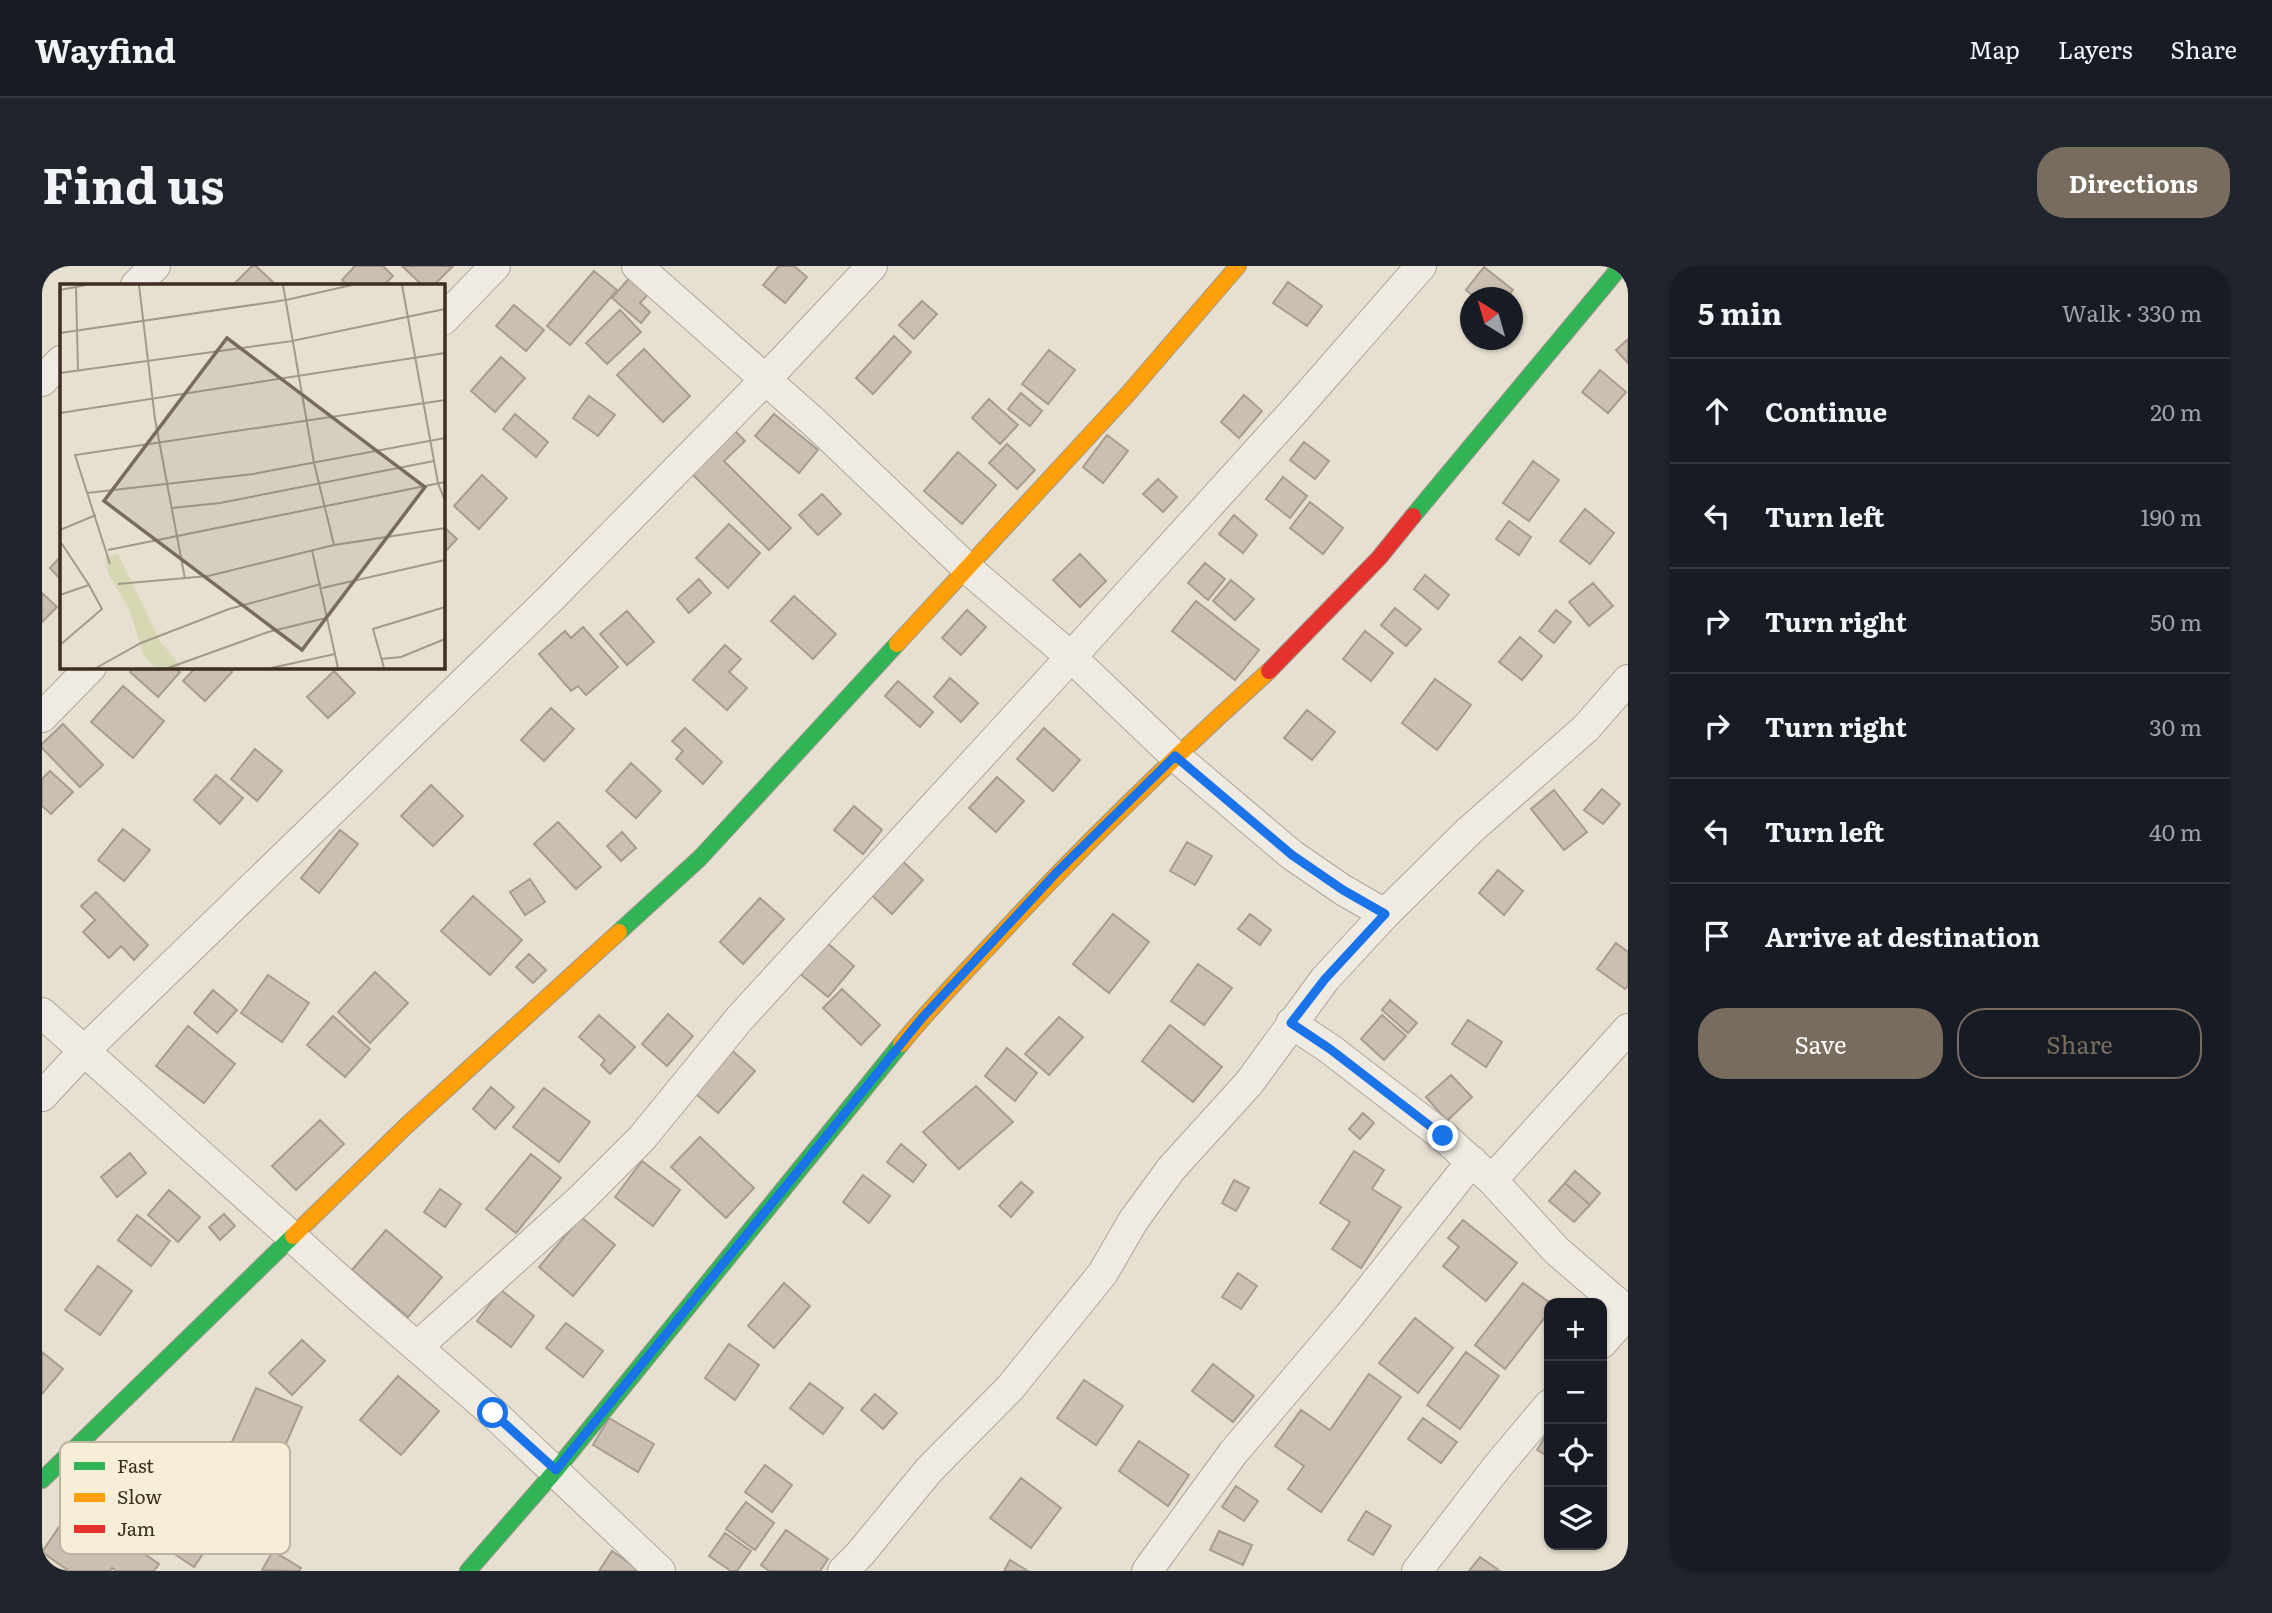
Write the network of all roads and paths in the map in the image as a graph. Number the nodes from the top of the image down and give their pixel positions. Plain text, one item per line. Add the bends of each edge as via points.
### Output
1 (155, 266) edge
2 (495, 266) edge
3 (637, 266) edge
4 (872, 266) edge
5 (1238, 266) edge
6 (1421, 266) edge
7 (1621, 266) edge
8 (137, 284) edge
9 (444, 319) edge
10 (60, 362) edge
11 (765, 380) junction
12 (42, 381) edge
13 (968, 569) junction
14 (1071, 657) junction
15 (90, 668) edge
16 (1628, 680) edge
17 (42, 717) edge
18 (1175, 756) junction
19 (1385, 914) junction
20 (42, 1013) edge
21 (1291, 1023) junction
22 (1628, 1029) edge
23 (84, 1051) junction
24 (42, 1096) edge
25 (1482, 1171) junction
26 (293, 1236) junction
27 (1628, 1312) edge
28 (1607, 1337) edge
29 (418, 1346) junction
30 (1544, 1411) edge
31 (81, 1442) edge
32 (60, 1463) edge
33 (556, 1470) junction
34 (42, 1480) edge
35 (468, 1571) edge
36 (660, 1571) edge
37 (843, 1571) edge
38 (1147, 1571) edge
39 (1417, 1571) edge

1 - 8 street
2 - 9 street
3 - 11 street
4 - 11 street
5 - 13 street
6 - 14 street
7 - 18 street via 1379,558 1272,668
10 - 12 street
11 - 13 street
11 - 23 street via 550,599
13 - 14 street
13 - 26 street via 700,858 406,1126
14 - 18 street
14 - 29 street via 740,1018 642,1138
15 - 17 street
16 - 19 street via 1586,728 1469,831
18 - 19 street via 1292,855
18 - 33 street via 1056,873 922,1018
19 - 21 street
20 - 23 street
21 - 25 street via 1443,1136
21 - 37 street via 1249,1083 1171,1169 1103,1273 1010,1388 929,1470
22 - 25 street
23 - 24 street
23 - 26 street
25 - 27 street via 1557,1251
25 - 38 street via 1349,1316 1233,1453
26 - 29 street
26 - 31 street
27 - 28 street
29 - 33 street
30 - 39 street
32 - 34 street
33 - 35 street
33 - 36 street

